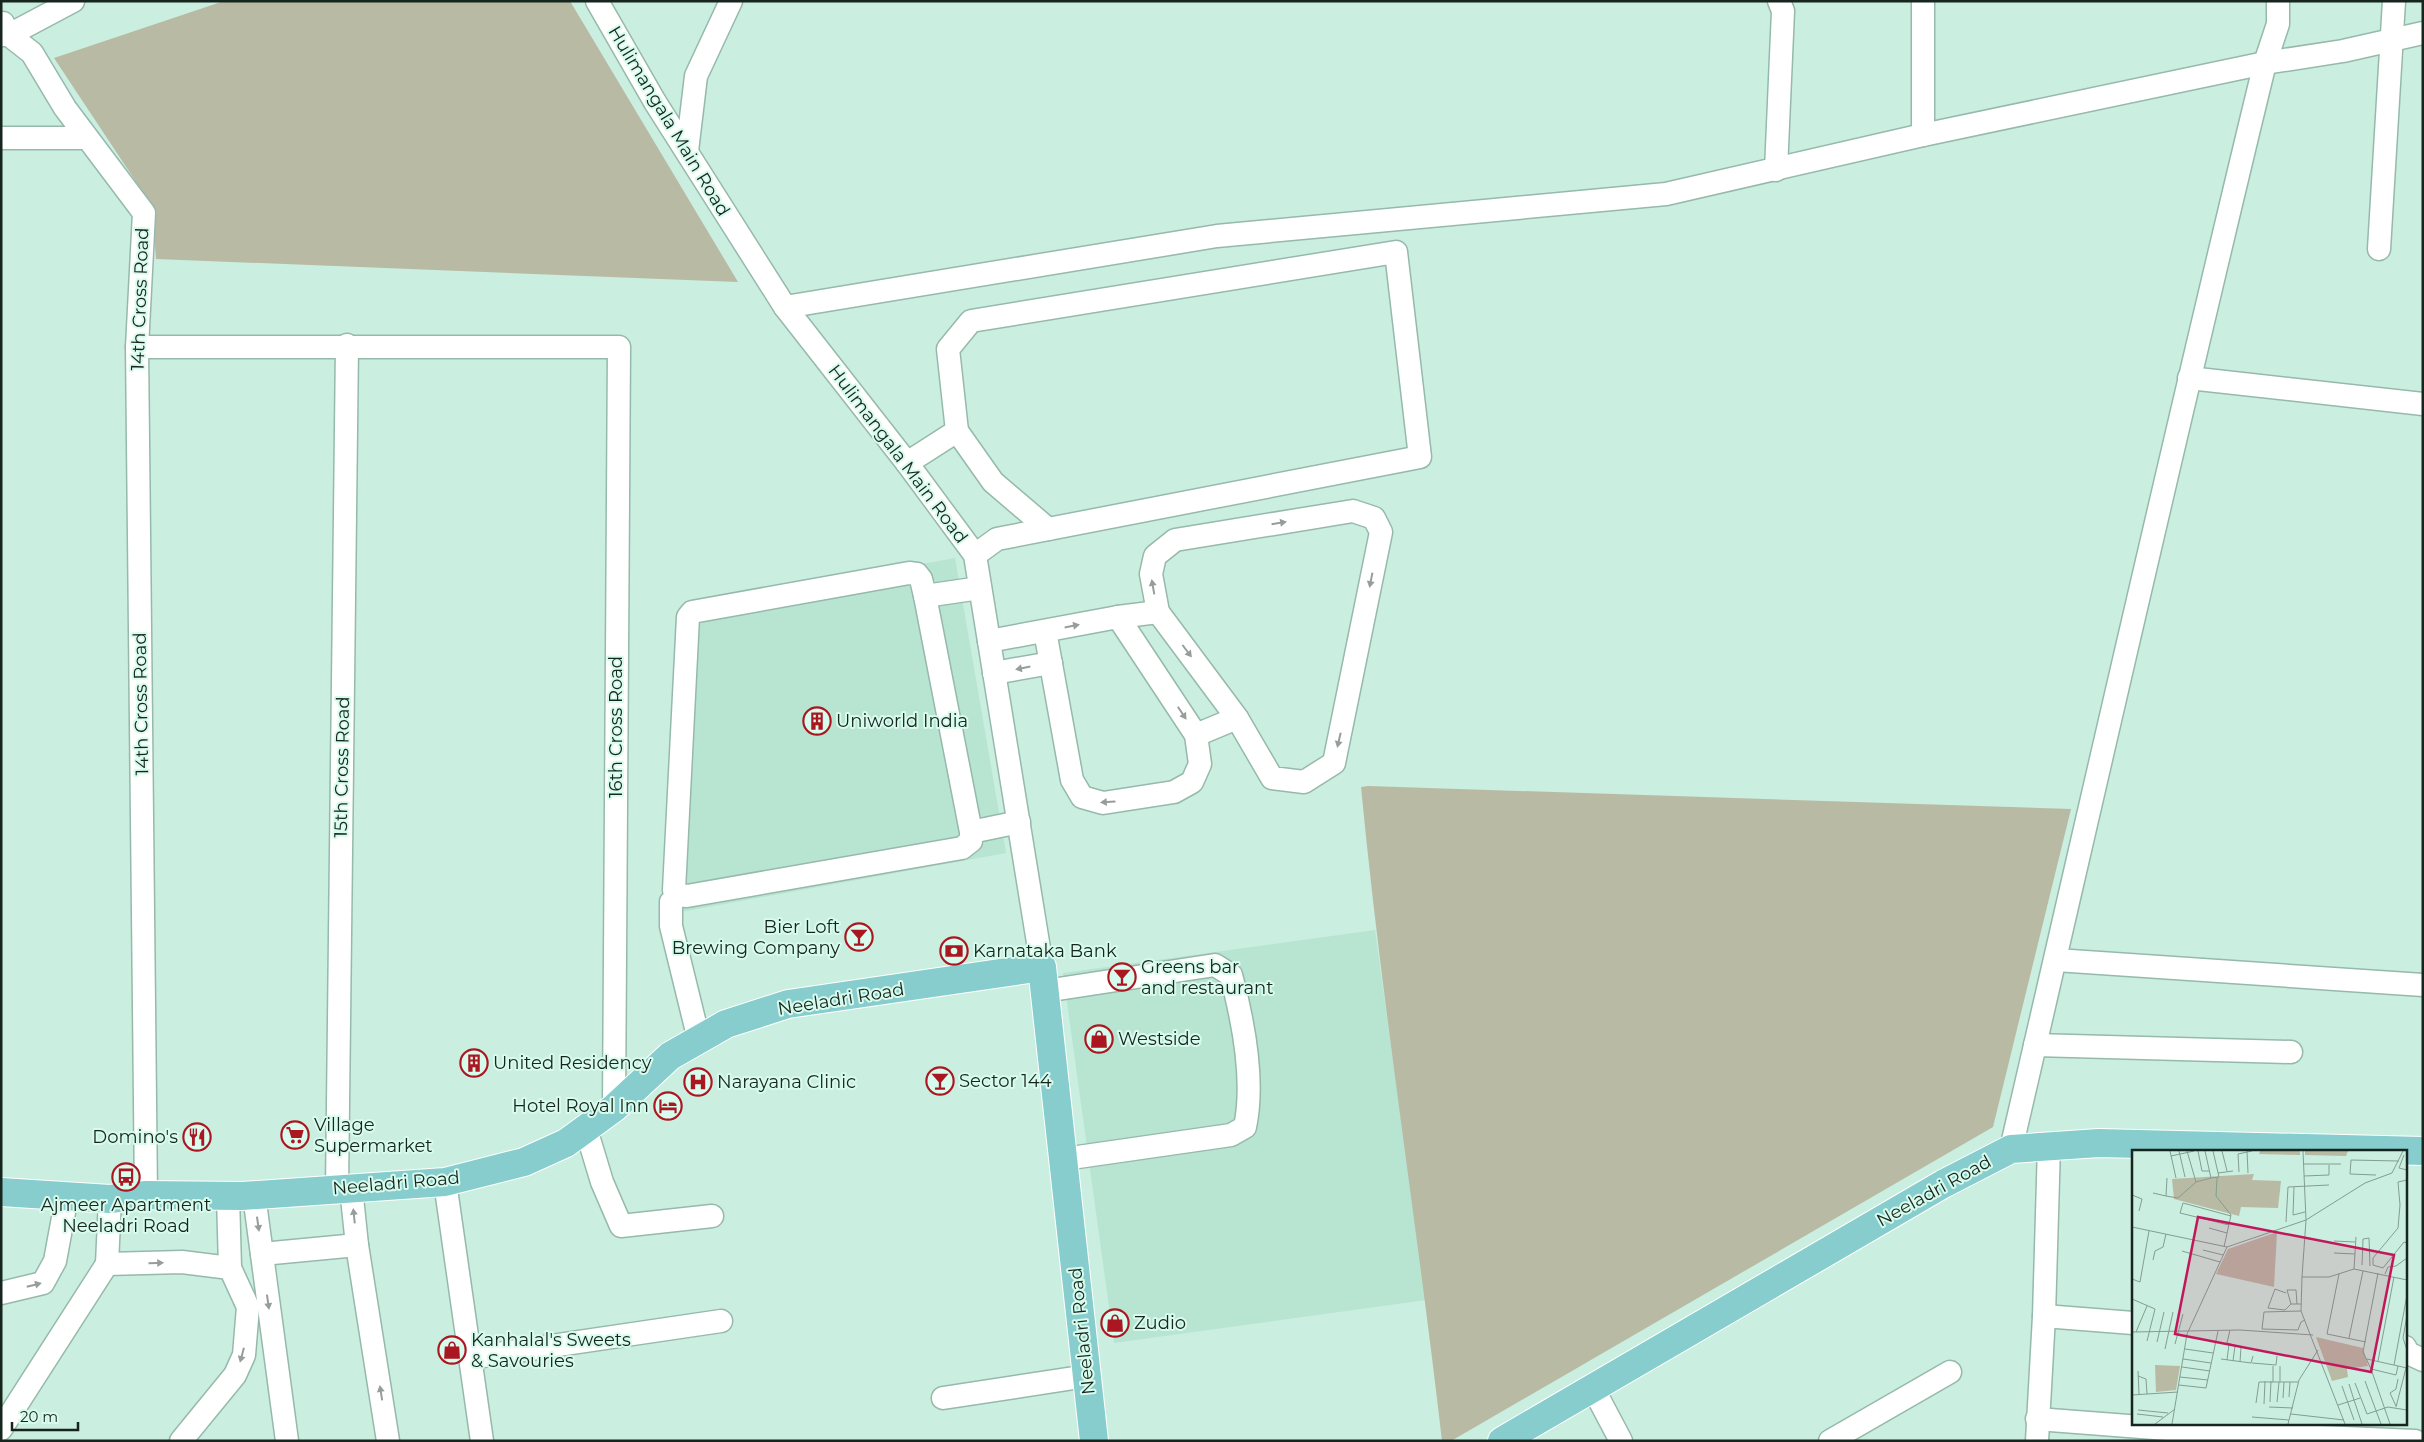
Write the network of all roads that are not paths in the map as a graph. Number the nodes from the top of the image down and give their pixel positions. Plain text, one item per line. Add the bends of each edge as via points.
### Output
1 (73, 1) edge
2 (597, 1) edge
3 (731, 1) edge
4 (1779, 1) edge
5 (1923, 1) edge
6 (2278, 1) edge
7 (2394, 1) edge
8 (4, 30) edge
9 (2423, 33) edge
10 (2392, 39) junction
11 (2265, 63) junction
12 (1923, 135) junction
13 (1, 138) edge
14 (86, 138) junction
15 (687, 152) junction
16 (1776, 170) junction
17 (2379, 249) dead end
18 (785, 307) junction
19 (347, 345) junction
20 (137, 347) junction
21 (2189, 378) junction
22 (2423, 404) edge
23 (957, 431) junction
24 (908, 463) junction
25 (1048, 529) junction
26 (975, 555) junction
27 (980, 588) junction
28 (924, 596) junction
29 (1158, 612) junction
30 (1118, 617) junction
31 (1045, 631) junction
32 (989, 641) junction
33 (1051, 663) junction
34 (994, 673) junction
35 (1237, 718) junction
36 (1196, 735) junction
37 (1018, 822) junction
38 (971, 832) junction
39 (679, 895) junction
40 (2056, 960) junction
41 (1043, 979) junction
42 (2423, 985) edge
43 (699, 1040) junction
44 (2035, 1045) junction
45 (2291, 1052) dead end
46 (614, 1108) junction
47 (586, 1128) junction
48 (2049, 1146) junction
49 (2011, 1149) junction
50 (2390, 1150) edge
51 (2406, 1150) edge
52 (2423, 1151) edge
53 (1064, 1159) junction
54 (445, 1182) junction
55 (344, 1188) junction
56 (1, 1192) edge
57 (146, 1195) junction
58 (241, 1195) junction
59 (67, 1196) junction
60 (110, 1199) junction
61 (712, 1216) dead end
62 (357, 1245) junction
63 (262, 1254) junction
64 (108, 1264) junction
65 (230, 1268) junction
66 (1, 1293) edge
67 (2044, 1316) junction
68 (721, 1320) dead end
69 (2132, 1323) edge
70 (2406, 1349) edge
71 (470, 1358) junction
72 (2423, 1360) edge
73 (1950, 1372) dead end
74 (1087, 1376) junction
75 (1593, 1388) junction
76 (943, 1398) dead end
77 (1, 1428) edge
78 (2037, 1430) edge
79 (181, 1441) edge
80 (287, 1441) edge
81 (388, 1441) edge
82 (482, 1441) edge
83 (1094, 1441) edge
84 (1502, 1441) edge
85 (1621, 1441) edge
86 (1830, 1441) edge
87 (2415, 1441) edge

1 - 8 street
2 - 15 street, Hulimangala Main Road via 654,102
3 - 15 street via 696,76
4 - 16 street via 1784,11
5 - 12 street
6 - 11 street via 2278,24
7 - 10 street
8 - 14 street via 32,53
9 - 10 street
10 - 11 street via 2343,51
10 - 17 street
11 - 12 street
11 - 21 street
12 - 16 street
13 - 14 street
14 - 20 street, 14th Cross Road via 144,214
15 - 18 street, Hulimangala Main Road
16 - 18 street via 1666,194 1217,236
18 - 24 street, Hulimangala Main Road
19 - 20 street
19 - 46 street, 16th Cross Road via 618,347
19 - 55 street, 15th Cross Road
20 - 57 street, 14th Cross Road
21 - 22 street
21 - 40 street
23 - 24 street
23 - 25 street via 994,482
23 - 25 street via 948,349 971,321 1396,252 1420,457
24 - 26 street, Hulimangala Main Road
25 - 26 street via 997,539
26 - 27 street, Hulimangala Main Road
27 - 28 street
27 - 32 street, Hulimangala Main Road
28 - 38 street
28 - 39 street via 921,579 909,573 692,612 688,617 674,890
29 - 30 street
29 -> 35 street
29 -> 35 street via 1151,574 1155,556 1175,540 1353,511 1374,518 1381,532 1334,763 1304,782 1272,778
31 -> 30 street
30 -> 36 street
31 - 32 street
31 - 33 street
32 - 34 street, Hulimangala Main Road
33 -> 34 street
36 -> 33 street via 1200,764 1192,782 1174,792 1103,803 1082,797 1072,780
34 - 37 street, Hulimangala Main Road
35 - 36 street
37 - 38 street
37 - 41 street, Hulimangala Main Road
38 - 39 street via 971,842 962,848 697,895
39 - 43 street via 672,902 671,926
40 - 42 street
40 - 44 street
41 - 43 main road, Neeladri Road via 788,1004 726,1024
41 - 53 main road, Neeladri Road
41 - 53 street via 1215,965 1231,975 1239,1003 1249,1086 1245,1127 1231,1135
43 - 46 main road, Neeladri Road via 670,1056
44 - 45 street
44 - 49 street
46 - 47 main road, Neeladri Road
47 - 54 main road, Neeladri Road via 566,1143 524,1162
47 - 61 street via 602,1182 621,1226
48 - 49 main road, Neeladri Road
48 - 50 main road, Neeladri Road via 2099,1143
48 - 67 street
49 - 75 main road, Neeladri Road via 1943,1184
51 - 52 main road, Neeladri Road
53 - 74 main road, Neeladri Road
54 - 55 main road, Neeladri Road
54 - 71 street
55 - 58 main road, Neeladri Road
62 -> 55 street, 15th Cross Road
56 - 59 main road, Neeladri Road
57 - 58 main road, Neeladri Road
57 - 60 main road, Neeladri Road
58 -> 63 street
58 - 65 street
59 - 60 main road, Neeladri Road
66 -> 59 street via 43,1282 55,1261
60 - 64 street
62 - 63 street
81 -> 62 street, 15th Cross Road
63 -> 80 street
64 -> 65 street via 182,1262
64 - 77 street
65 -> 79 street via 248,1307 244,1355 234,1375
67 - 69 street
67 - 78 street
68 - 71 street
70 - 72 street
71 - 82 street
73 - 86 street
74 - 76 street
74 - 83 main road, Neeladri Road
75 - 84 main road, Neeladri Road
75 - 85 street
78 - 87 street via 2206,1432

